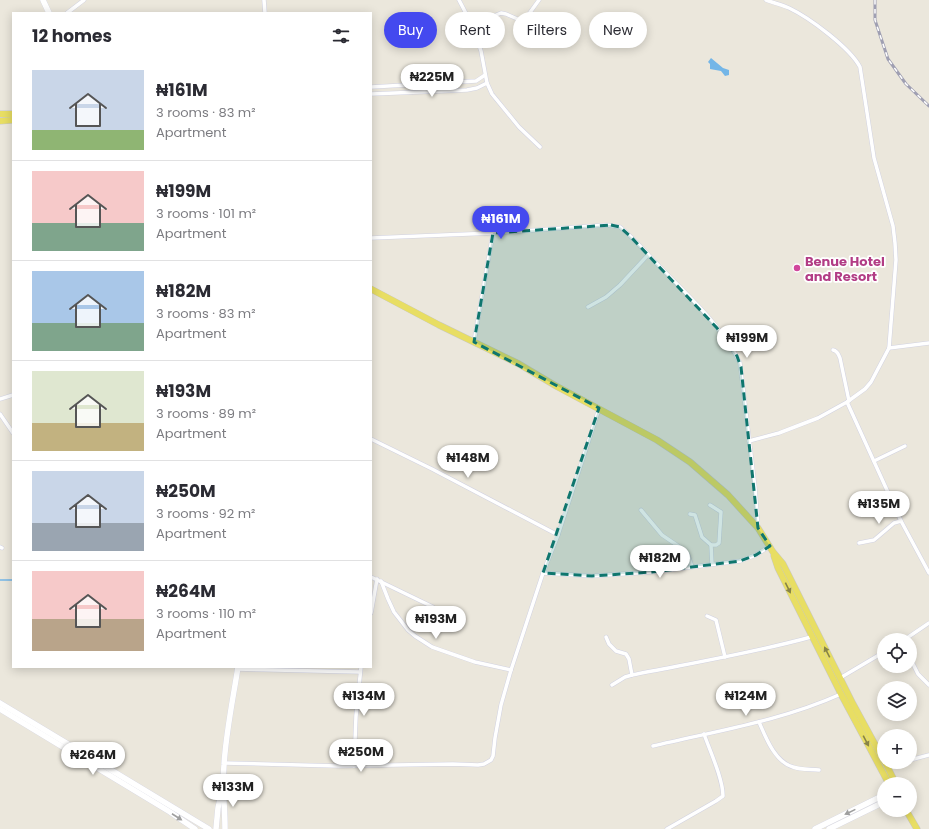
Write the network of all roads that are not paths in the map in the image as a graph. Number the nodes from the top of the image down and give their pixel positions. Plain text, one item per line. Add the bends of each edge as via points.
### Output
1 (43, 0) edge
2 (84, 0) edge
3 (264, 0) edge
4 (459, 0) edge
5 (539, 0) edge
6 (766, 0) edge
7 (48, 12) edge
8 (68, 12) edge
9 (265, 12) edge
10 (465, 12) edge
11 (505, 14) edge
12 (479, 48) edge
13 (485, 74) junction
14 (487, 83) junction
15 (404, 86) junction
16 (372, 87) edge
17 (404, 92) junction
18 (372, 94) edge
19 (0, 114) edge
20 (12, 114) edge
21 (12, 120) edge
22 (0, 121) edge
23 (540, 147) dead end
24 (493, 233) junction
25 (372, 238) edge
26 (648, 255) junction
27 (372, 290) edge
28 (588, 307) dead end
29 (474, 342) junction
30 (929, 343) edge
31 (888, 348) junction
32 (833, 350) dead end
33 (12, 394) edge
34 (0, 399) edge
35 (848, 402) junction
36 (599, 408) junction
37 (0, 414) edge
38 (12, 431) edge
39 (372, 439) edge
40 (749, 441) junction
41 (906, 446) dead end
42 (874, 460) junction
43 (710, 505) dead end
44 (641, 510) dead end
45 (690, 514) dead end
46 (901, 521) junction
47 (758, 528) junction
48 (558, 535) junction
49 (858, 543) dead end
50 (711, 546) junction
51 (770, 546) junction
52 (773, 552) junction
53 (712, 564) junction
54 (692, 567) junction
55 (543, 573) junction
56 (929, 573) edge
57 (372, 577) edge
58 (377, 579) junction
59 (381, 581) junction
60 (372, 607) edge
61 (433, 607) dead end
62 (707, 616) dead end
63 (929, 622) edge
64 (914, 633) edge
65 (811, 636) junction
66 (606, 637) dead end
67 (877, 656) edge
68 (724, 657) junction
69 (238, 668) edge
70 (361, 668) edge
71 (511, 670) junction
72 (360, 672) junction
73 (917, 672) edge
74 (632, 675) junction
75 (837, 676) junction
76 (612, 685) dead end
77 (929, 685) edge
78 (840, 694) junction
79 (0, 703) edge
80 (0, 709) edge
81 (858, 719) junction
82 (759, 722) junction
83 (704, 734) junction
84 (653, 746) dead end
85 (877, 750) edge
86 (929, 755) edge
87 (917, 758) edge
88 (224, 763) junction
89 (354, 766) junction
90 (819, 770) dead end
91 (886, 777) edge
92 (223, 788) junction
93 (877, 798) edge
94 (877, 805) edge
95 (910, 817) edge
96 (195, 829) edge
97 (209, 829) edge
98 (216, 829) edge
99 (225, 829) edge
100 (667, 829) edge
101 (815, 829) edge
102 (829, 829) edge
103 (918, 829) edge

1 - 7 street
2 - 8 street
3 - 9 street
4 - 10 street
5 - 11 street via 522,21
6 - 31 street via 789,8 804,18 844,47 860,67 874,158 896,243
12 - 13 street
13 - 14 street
13 - 15 street via 476,81
14 - 17 street via 477,88
14 - 23 street via 492,94 519,127
15 - 16 street
15 - 17 street
17 - 18 street
19 - 20 main road
21 - 22 main road
24 - 25 street
24 - 26 street via 611,225 623,229
24 - 29 street
26 - 28 street via 620,285
26 - 40 street via 717,328 737,356 741,367
27 - 29 main road
29 - 36 main road via 520,364
30 - 31 street
31 - 35 street via 868,386
32 - 35 street via 840,358
33 - 34 street
35 - 40 street via 818,418
35 - 42 street
36 - 47 main road via 657,440 690,462 728,495
36 - 48 street
37 - 38 street
39 - 48 street
40 - 47 street
41 - 42 street
42 - 46 street
43 - 50 street via 721,512 719,542 716,546
44 - 54 street via 662,535 684,550
45 - 50 street via 694,515 702,537
46 - 49 street via 894,523 874,540
46 - 56 street
47 - 51 main road
48 - 55 street
50 - 53 street
51 - 52 main road
51 - 53 street via 740,561
52 -> 65 main road via 778,568
75 -> 52 main road via 783,564
53 - 54 street
54 - 55 street via 592,576
55 - 71 street
57 - 58 street
58 - 59 street
58 - 60 street
59 - 61 street
59 - 71 street via 394,612 408,630 424,643 475,662
62 - 68 street via 716,620
63 - 64 street
65 - 68 street
65 - 75 main road
66 - 74 street via 616,651 626,654
67 - 75 street
68 - 74 street
69 - 72 street
69 - 88 street
70 - 72 street
71 - 89 street via 500,706 493,756 488,762 478,766
72 - 89 street
73 - 77 street
74 - 76 street
75 - 78 main road
75 - 81 main road
78 - 81 main road
78 - 82 street
79 - 97 street
80 -> 96 street
81 - 85 main road
81 -> 91 main road
82 - 83 street
82 - 90 street via 776,754 783,761 793,767
83 - 84 street
83 - 100 street via 723,796
86 - 87 street
88 - 89 street
88 - 92 street
92 - 98 street
92 - 99 street
93 -> 101 street
94 - 102 street
95 - 103 main road

